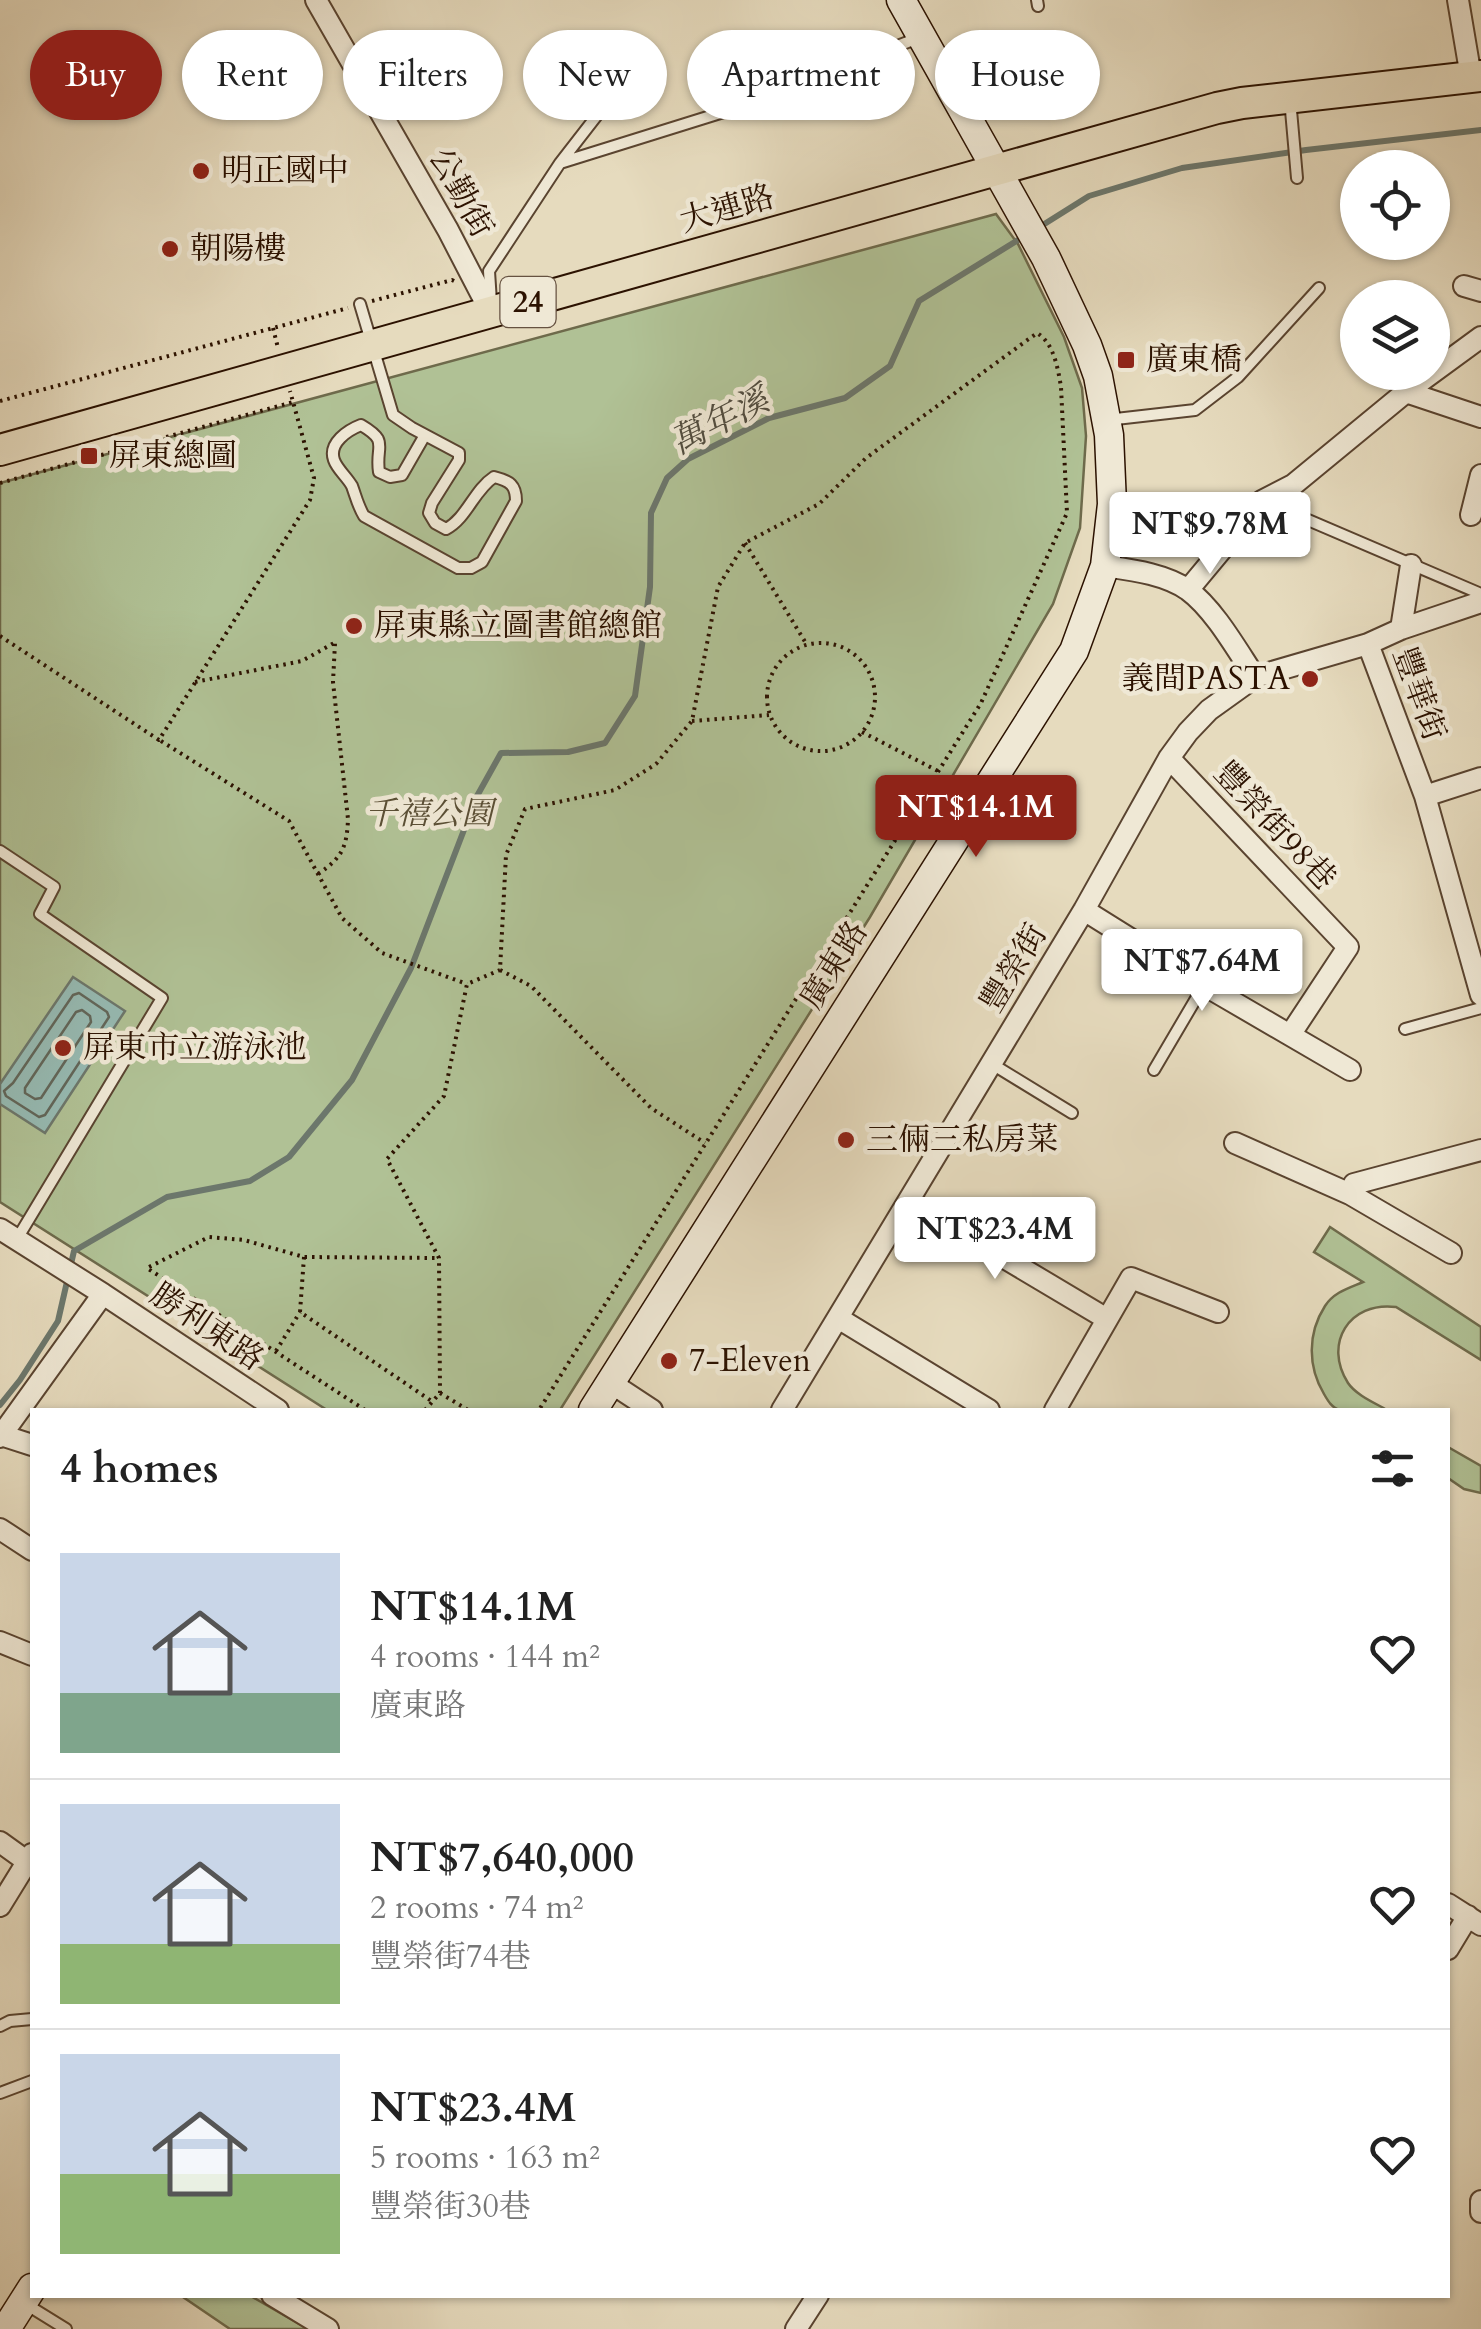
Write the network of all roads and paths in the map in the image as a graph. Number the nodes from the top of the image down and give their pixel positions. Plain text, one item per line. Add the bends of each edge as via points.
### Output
1 (316, 0) edge
2 (902, 0) edge
3 (1458, 0) edge
4 (922, 37) junction
5 (1476, 76) edge
6 (1291, 111) junction
7 (593, 120) edge
8 (560, 162) junction
9 (995, 169) junction
10 (1297, 178) dead end
11 (463, 287) dead end
12 (1319, 288) dead end
13 (360, 304) junction
14 (491, 313) junction
15 (273, 328) junction
16 (1481, 337) edge
17 (372, 346) junction
18 (285, 371) junction
19 (1406, 392) junction
20 (0, 401) edge
21 (293, 402) junction
22 (1481, 417) edge
23 (1106, 420) junction
24 (425, 435) junction
25 (0, 450) edge
26 (1481, 475) edge
27 (0, 483) edge
28 (1262, 501) junction
29 (1471, 516) dead end
30 (746, 543) junction
31 (1411, 565) junction
32 (1105, 566) junction
33 (1188, 590) junction
34 (1481, 594) edge
35 (1481, 602) edge
36 (1401, 629) junction
37 (0, 636) edge
38 (1368, 644) junction
39 (806, 645) junction
40 (1256, 676) junction
41 (196, 682) junction
42 (770, 715) junction
43 (692, 721) junction
44 (862, 732) junction
45 (159, 740) junction
46 (1170, 758) junction
47 (938, 772) junction
48 (1475, 785) edge
49 (1425, 796) junction
50 (0, 851) edge
51 (318, 874) junction
52 (1084, 910) junction
53 (1472, 929) edge
54 (500, 970) junction
55 (467, 984) junction
56 (1204, 985) junction
57 (1481, 995) edge
58 (1481, 1008) edge
59 (1405, 1030) dead end
60 (1290, 1035) junction
61 (992, 1064) junction
62 (1154, 1070) dead end
63 (1350, 1070) dead end
64 (1072, 1113) dead end
65 (706, 1143) junction
66 (1236, 1143) dead end
67 (1481, 1150) edge
68 (1350, 1194) junction
69 (908, 1201) junction
70 (8, 1234) edge
71 (1451, 1253) dead end
72 (304, 1257) junction
73 (440, 1258) junction
74 (103, 1294) junction
75 (300, 1312) junction
76 (1218, 1312) dead end
77 (838, 1318) junction
78 (1107, 1320) junction
79 (276, 1352) junction
80 (610, 1384) junction
81 (440, 1393) junction
82 (433, 1402) junction
83 (275, 1408) edge
84 (362, 1408) edge
85 (428, 1408) edge
86 (465, 1408) edge
87 (540, 1408) edge
88 (594, 1408) edge
89 (649, 1408) edge
90 (783, 1408) edge
91 (986, 1408) edge
92 (1056, 1408) edge
93 (1, 1436) edge
94 (30, 1444) edge
95 (0, 1529) edge
96 (30, 1549) edge
97 (0, 1642) edge
98 (30, 1653) edge
99 (0, 1842) edge
100 (30, 1859) edge
101 (30, 1861) edge
102 (1450, 1905) edge
103 (0, 1906) edge
104 (1474, 1920) edge
105 (1450, 1946) edge
106 (30, 2020) edge
107 (0, 2026) edge
108 (30, 2081) edge
109 (0, 2093) edge
110 (1481, 2202) edge
111 (1481, 2212) edge
112 (28, 2295) edge
113 (31, 2298) edge
114 (277, 2298) edge
115 (816, 2298) edge
116 (6, 2329) edge
117 (66, 2329) edge
118 (328, 2329) edge
119 (796, 2329) edge

1 - 14 street, 公勤街
2 - 4 street
3 - 5 street
4 - 8 lane via 746,105
4 - 9 street
5 - 6 main road, 大連路 / 24
6 - 9 main road, 大連路 / 24 via 1216,108
6 - 10 lane
7 - 8 lane
8 - 14 lane via 488,271
9 - 14 main road, 大連路 / 24
9 - 23 street, 廣東路 via 1088,346
11 - 13 path via 452,280
12 - 23 lane via 1238,377 1196,410
13 - 15 path
13 - 17 lane
14 - 17 main road, 大連路 / 24
15 - 18 path
15 - 20 path
16 - 19 street
17 - 18 main road, 大連路 / 24
17 - 24 lane via 393,415
18 - 21 path
18 - 25 main road, 大連路 / 24
19 - 22 street
19 - 28 street via 1293,485
21 - 27 path
21 - 41 path via 314,478 310,500
23 - 32 street, 廣東路 via 1112,504
24 - 24 lane via 460,460 432,504 434,523 446,529 455,524 494,477 516,490 482,562 471,568 458,568 364,516 334,460 333,448 346,431 361,425 380,445 379,472 402,475
26 - 29 street
28 - 31 lane
28 - 33 street
30 - 39 path
30 - 43 path via 718,586
30 - 47 path via 819,504 866,458 1037,333 1043,335 1061,387 1067,513 981,703
31 - 34 lane
31 - 36 street
32 - 33 street
32 - 80 street, 廣東路 via 1074,651
33 - 40 street
35 - 36 street, 豐榮街
36 - 38 street, 豐榮街
37 - 45 path
38 - 40 street, 豐榮街
38 - 49 street, 豐華街
39 - 42 path via 778,663 770,678
39 - 44 path via 840,647 866,668 875,700
40 - 46 street, 豐榮街 via 1210,710
41 - 45 path
41 - 51 path via 302,661 335,642 348,839 337,861
42 - 43 path
42 - 44 path via 793,744 810,750 847,744
43 - 54 path via 656,764 615,790 525,809 506,855
44 - 47 path
45 - 51 path via 288,821
46 - 52 street, 豐榮街
46 - 60 street, 豐榮街98巷 via 1348,947
47 - 65 path
48 - 49 street
49 - 53 street, 豐華街
50 - 70 lane via 54,887 40,914 162,998
51 - 55 path via 342,918 382,953
52 - 56 street
52 - 61 street, 豐榮街
53 - 57 street, 豐華街
54 - 55 path
54 - 65 path via 531,986 651,1108
55 - 73 path via 444,1096 386,1159
56 - 60 street
56 - 62 lane
58 - 59 lane
60 - 63 street
61 - 64 lane
61 - 69 street, 豐榮街
65 - 87 path
66 - 68 street
67 - 68 street via 1354,1184
68 - 71 street
69 - 77 street, 豐榮街
69 - 78 street
70 - 74 street, 勝利東路
72 - 73 path
72 - 75 path
72 - 79 path via 209,1237 147,1268
73 - 81 path
74 - 83 street, 勝利東路
74 - 93 street
75 - 79 path
75 - 82 path
76 - 78 street via 1131,1278
77 - 90 street, 豐榮街
77 - 91 street
78 - 92 street
79 - 84 path
80 - 88 street, 廣東路
80 - 89 street
81 - 82 path
81 - 86 path
82 - 85 path
93 - 94 street
95 - 96 street
97 - 98 street
99 - 100 street
101 - 103 street
102 - 104 street
104 - 105 street
106 - 107 lane
108 - 109 lane
110 - 111 street
112 - 116 street
113 - 117 lane
114 - 118 street
115 - 119 street

